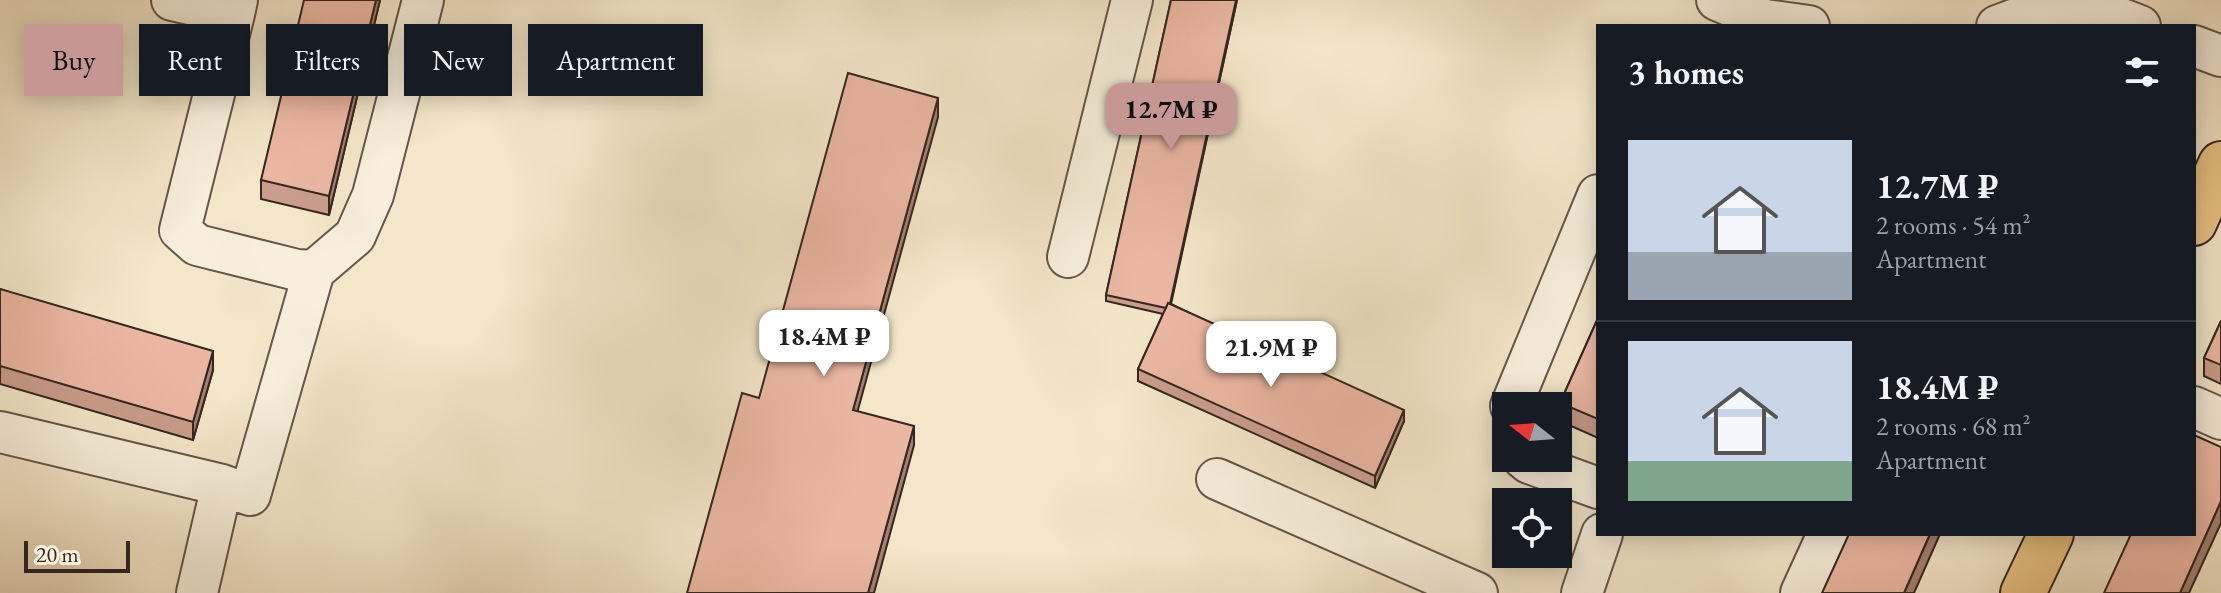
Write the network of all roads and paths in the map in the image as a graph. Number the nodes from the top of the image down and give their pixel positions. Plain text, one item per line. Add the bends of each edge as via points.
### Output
1 (172, 0) edge
2 (423, 0) edge
3 (1132, 0) edge
4 (1717, 0) edge
5 (235, 7) edge
6 (1794, 24) edge
7 (2002, 24) edge
8 (2135, 24) edge
9 (2196, 47) edge
10 (2221, 56) edge
11 (2221, 164) edge
12 (1596, 200) edge
13 (2196, 219) edge
14 (1068, 257) dead end
15 (314, 271) junction
16 (1517, 392) edge
17 (2196, 408) edge
18 (2221, 419) edge
19 (0, 432) edge
20 (1554, 472) edge
21 (1217, 479) dead end
22 (222, 485) junction
23 (1596, 487) edge
24 (1601, 536) edge
25 (1827, 536) edge
26 (2050, 536) edge
27 (197, 593) edge
28 (1477, 593) edge
29 (1582, 593) edge
30 (1801, 593) edge
31 (2023, 593) edge

1 - 5 street
2 - 15 street via 373,195 355,236
3 - 14 street
4 - 6 street via 1765,20
5 - 15 street via 180,230 197,245
7 - 8 street via 2034,12 2109,14
9 - 10 street
11 - 13 main road
12 - 16 street
15 - 22 street via 250,495
17 - 18 street
19 - 22 street
20 - 23 street
21 - 28 street
22 - 27 street
24 - 29 street
25 - 30 street
26 - 31 main road

